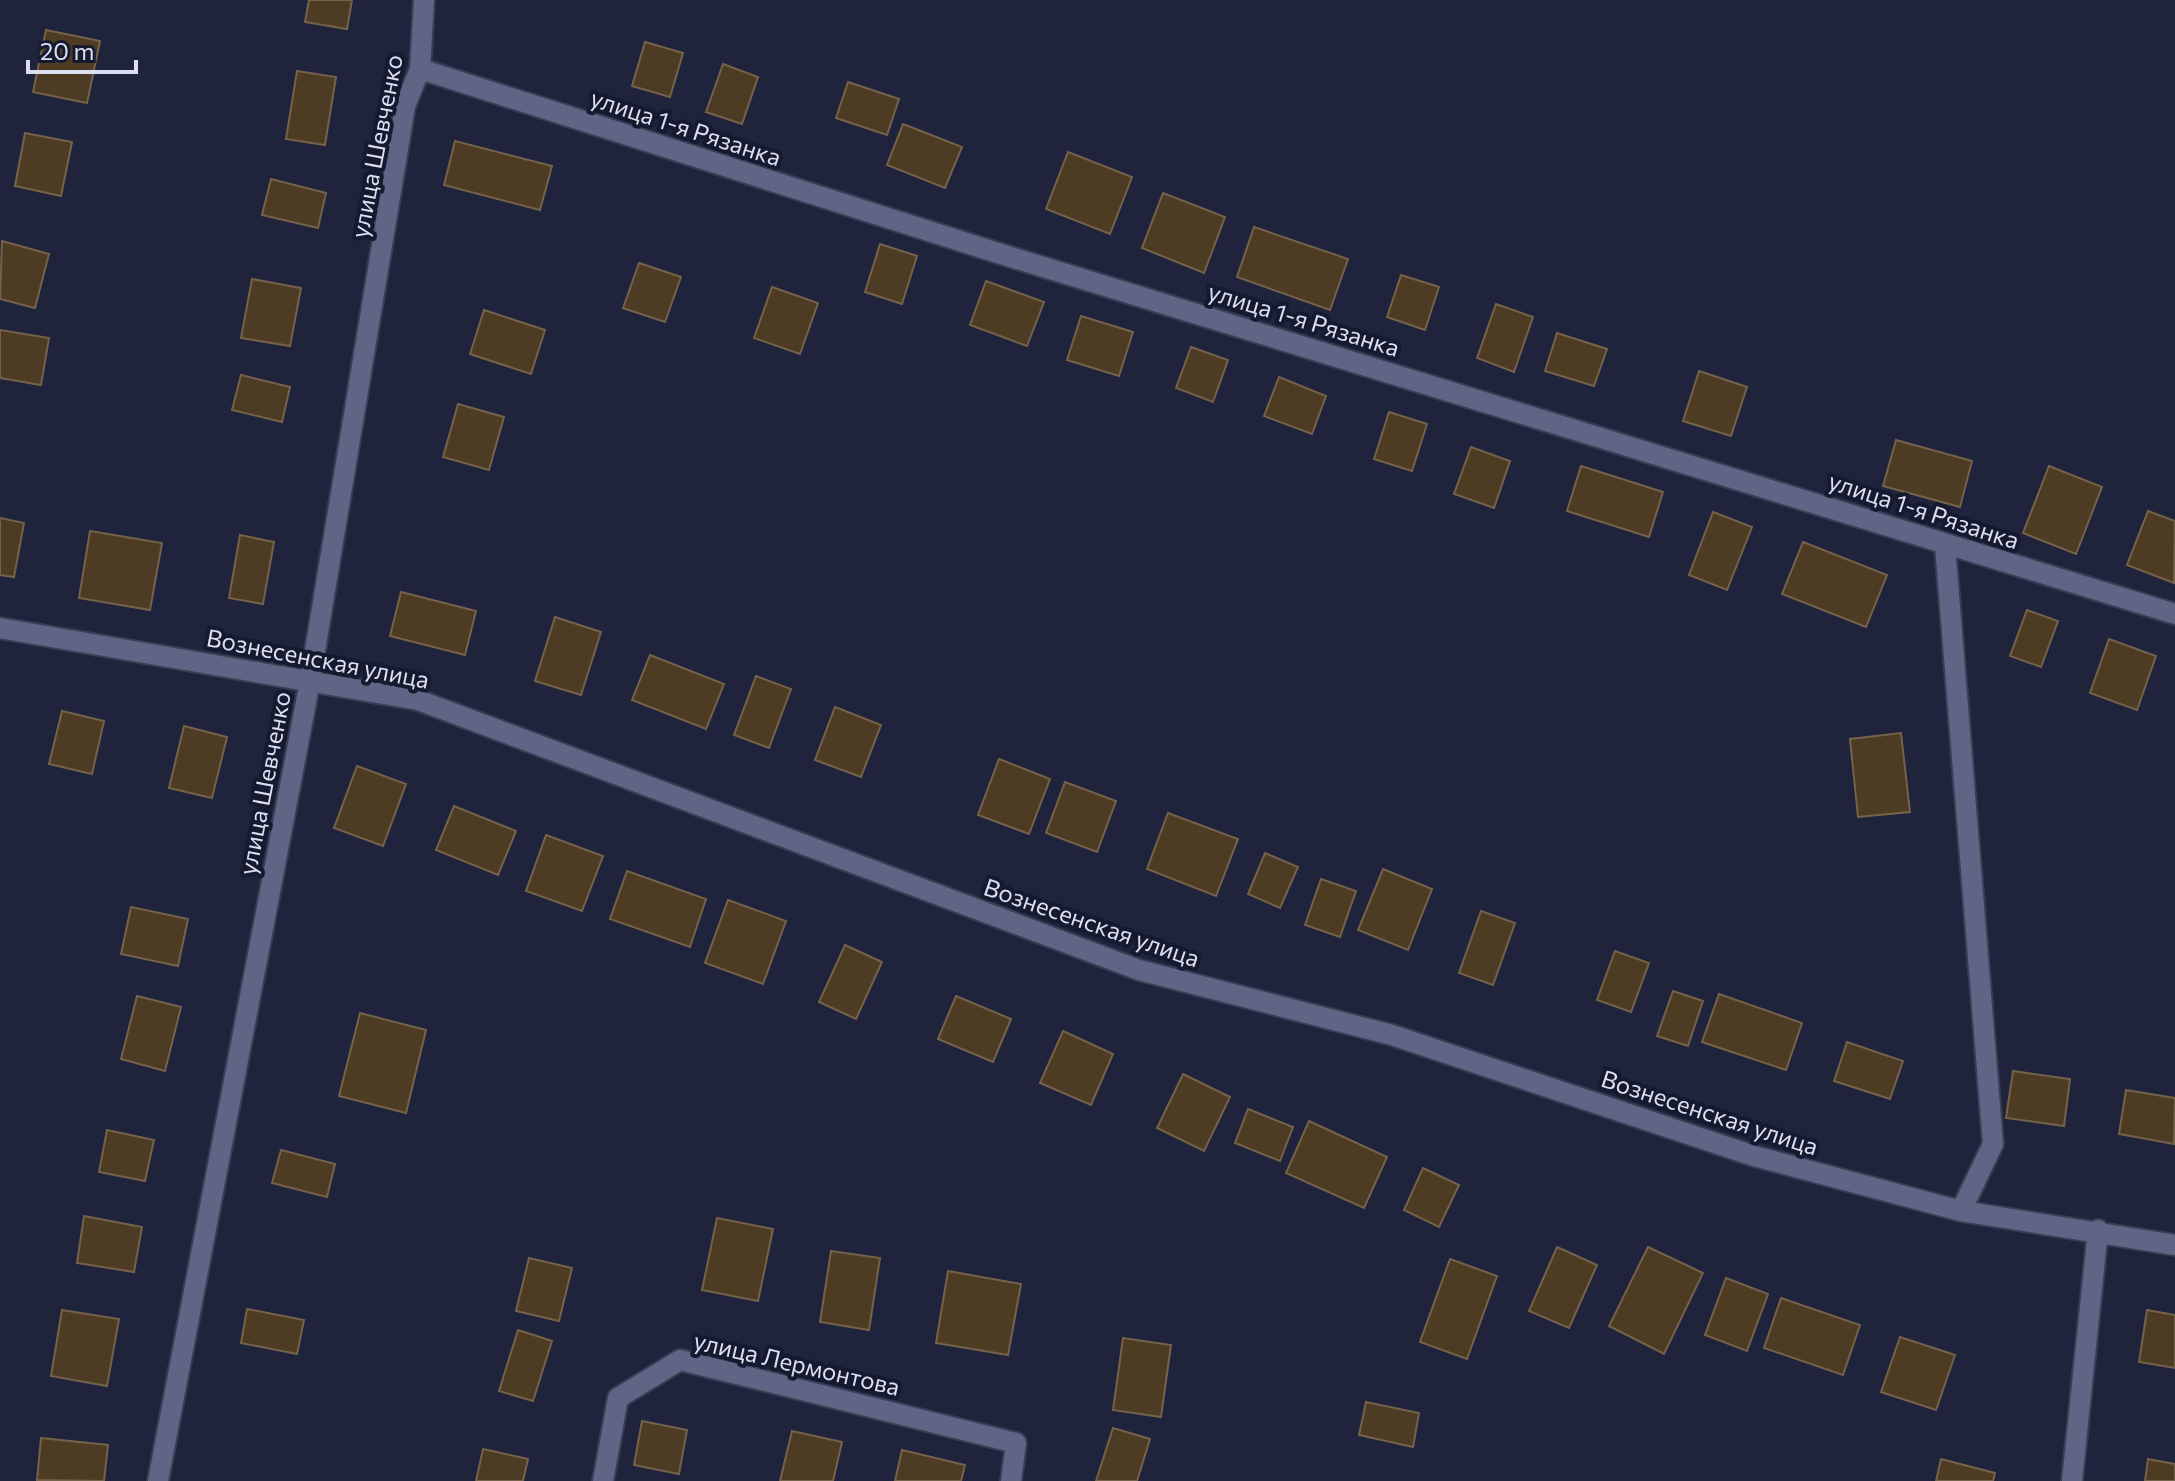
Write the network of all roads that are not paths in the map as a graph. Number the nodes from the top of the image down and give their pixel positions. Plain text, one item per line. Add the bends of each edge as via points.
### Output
1 (424, 0) edge
2 (420, 69) junction
3 (1945, 545) junction
4 (2175, 614) edge
5 (0, 628) edge
6 (310, 681) junction
7 (1961, 1211) junction
8 (2098, 1230) junction
9 (2175, 1245) edge
10 (158, 1481) edge
11 (603, 1481) edge
12 (1011, 1481) edge
13 (2072, 1481) edge

1 - 2 street, улица Шевченко
2 - 3 street, улица 1-я Рязанка
2 - 6 street, улица Шевченко via 405,106
3 - 4 street, улица 1-я Рязанка
3 - 7 street via 1993,1144
5 - 6 street, Вознесенская улица
6 - 7 street, Вознесенская улица via 418,700 1139,970 1392,1035 1754,1156
6 - 10 street, улица Шевченко
7 - 8 street, Вознесенская улица
8 - 9 street, Вознесенская улица
8 - 13 street
11 - 12 street, улица Лермонтова via 618,1398 680,1360 1016,1443

